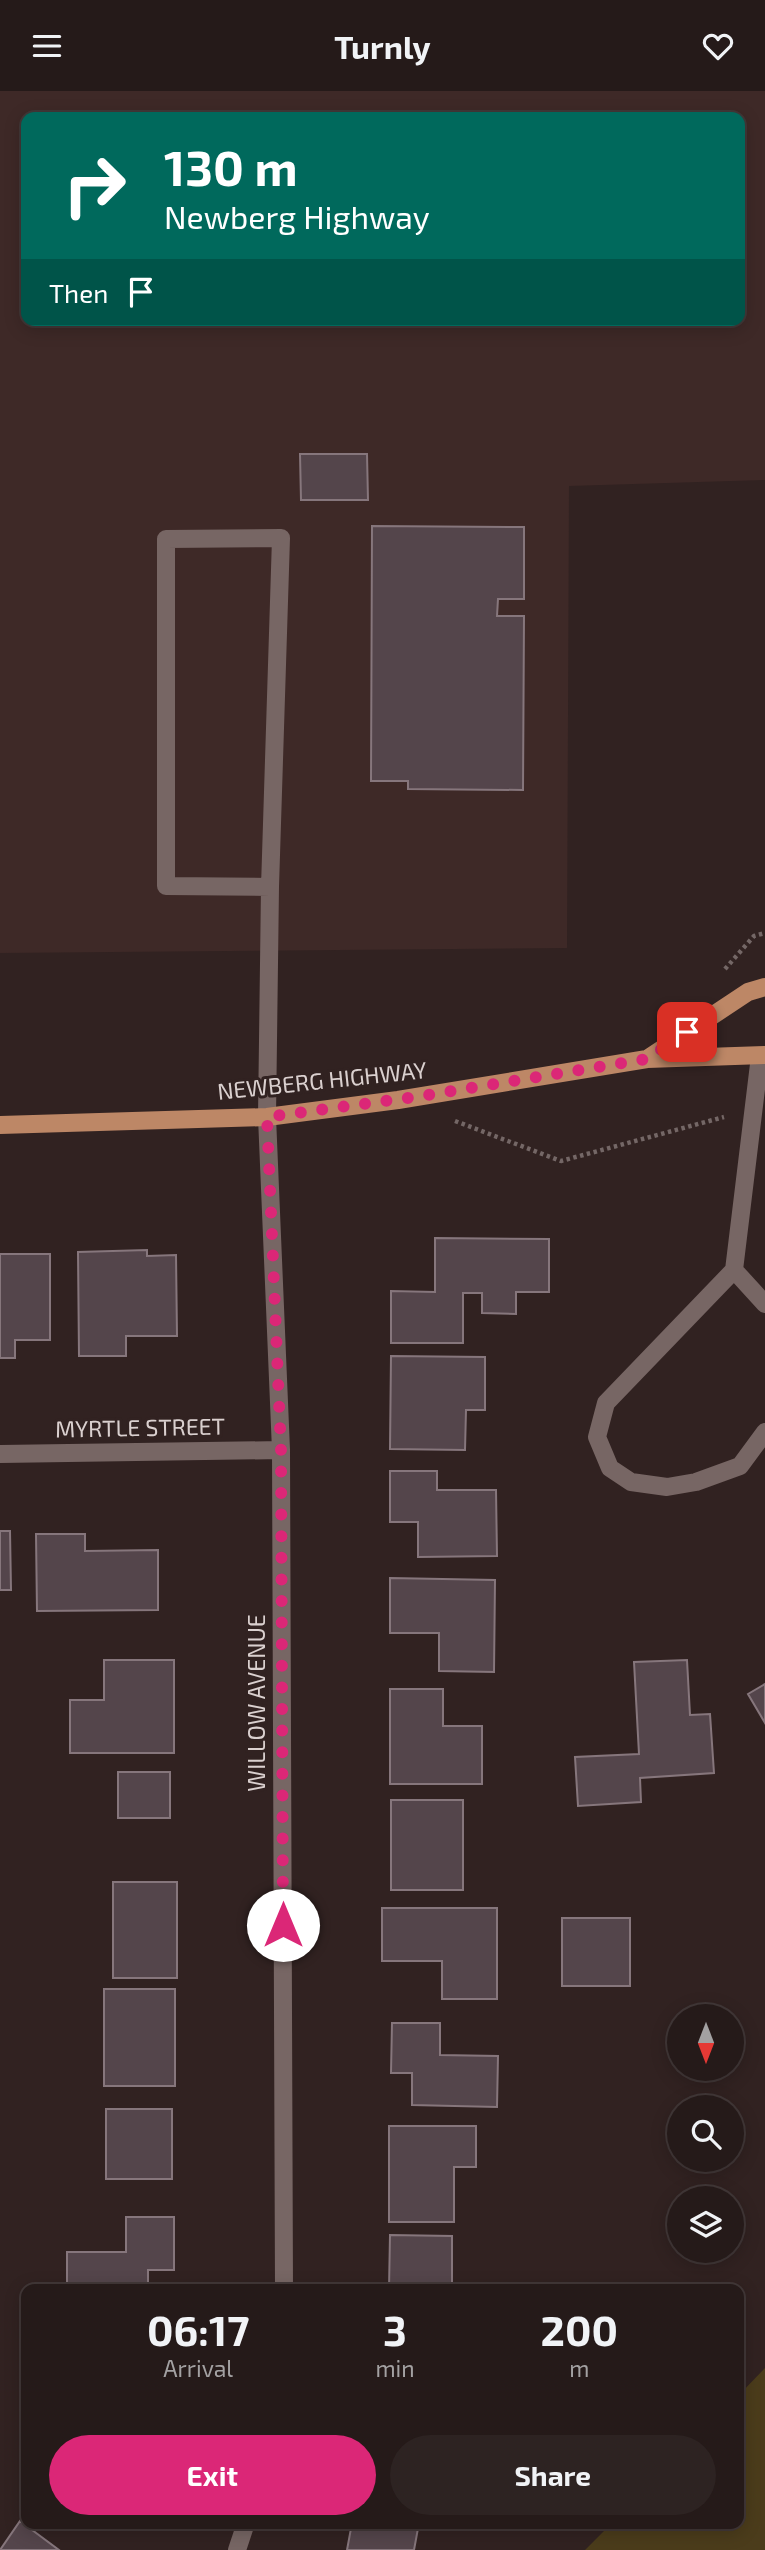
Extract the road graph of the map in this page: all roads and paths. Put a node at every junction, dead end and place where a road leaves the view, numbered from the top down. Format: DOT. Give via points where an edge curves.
graph roads {
  1 [pos="270,887"];
  2 [pos="765,933"];
  3 [pos="754,936"];
  4 [pos="765,987"];
  5 [pos="762,1056"];
  6 [pos="647,1059"];
  7 [pos="753,1109"];
  8 [pos="267,1117"];
  9 [pos="448,1118"];
  10 [pos="0,1125"];
  11 [pos="734,1270"];
  12 [pos="765,1304"];
  13 [pos="765,1432"];
  14 [pos="281,1450"];
  15 [pos="0,1454"];
  16 [pos="285,2284"];
  17 [pos="244,2529"];
  18 [pos="237,2550"];
  1 -- 1 [label="street, WILLOW AVENUE" via="281,538 166,539 166,885"];
  1 -- 8 [label="street, WILLOW AVENUE"];
  2 -- 3 [label="path"];
  4 -- 6 [label="main road, NEWBERG HIGHWAY" via="748,992"];
  5 -- 6 [label="main road, NEWBERG HIGHWAY"];
  5 -- 7 [label="street"];
  6 -- 8 [label="main road, NEWBERG HIGHWAY"];
  7 -- 9 [label="path" via="561,1161"];
  7 -- 11 [label="street"];
  8 -- 10 [label="main road, NEWBERG HIGHWAY"];
  8 -- 14 [label="street, WILLOW AVENUE"];
  11 -- 12 [label="street"];
  11 -- 13 [label="street" via="606,1403 597,1437 610,1468 631,1482 667,1487 740,1466"];
  14 -- 15 [label="street, MYRTLE STREET"];
  14 -- 16 [label="street, WILLOW AVENUE"];
  17 -- 18 [label="street"];
}
